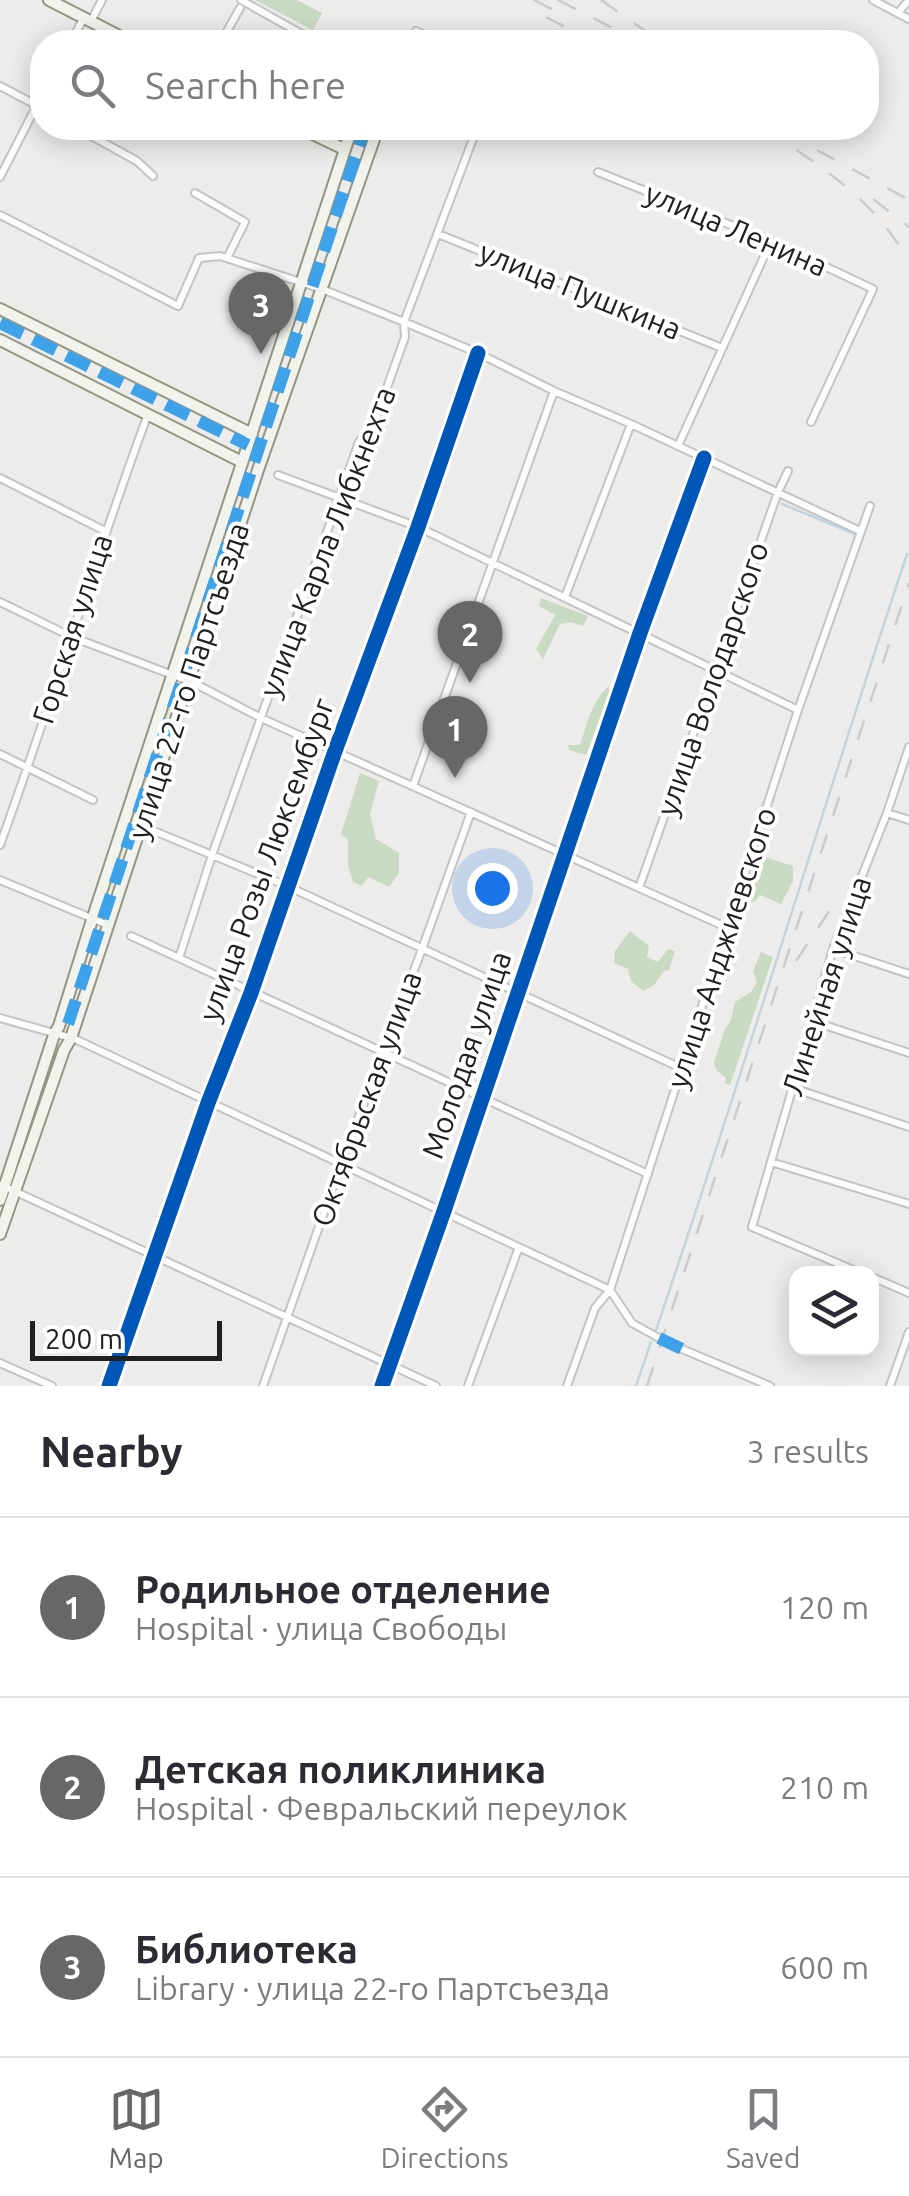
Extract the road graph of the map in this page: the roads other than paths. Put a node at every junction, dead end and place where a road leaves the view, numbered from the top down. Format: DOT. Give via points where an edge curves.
graph roads {
  1 [pos="48,0"];
  2 [pos="102,0"];
  3 [pos="873,0"];
  4 [pos="909,0"];
  5 [pos="240,4"];
  6 [pos="898,14"];
  7 [pos="909,19"];
  8 [pos="87,20"];
  9 [pos="80,30"];
  10 [pos="107,30"];
  11 [pos="228,30"];
  12 [pos="292,30"];
  13 [pos="0,86"];
  14 [pos="30,101"];
  15 [pos="30,124"];
  16 [pos="99,140"];
  17 [pos="325,140"];
  18 [pos="347,140"];
  19 [pos="374,140"];
  20 [pos="473,140"];
  21 [pos="344,149"];
  22 [pos="598,172"];
  23 [pos="154,176"];
  24 [pos="0,177"];
  25 [pos="195,193"];
  26 [pos="0,215"];
  27 [pos="438,234"];
  28 [pos="771,241"];
  29 [pos="227,258"];
  30 [pos="302,282"];
  31 [pos="322,288"];
  32 [pos="2,310"];
  33 [pos="404,322"];
  34 [pos="0,340"];
  35 [pos="722,348"];
  36 [pos="478,353"];
  37 [pos="554,392"];
  38 [pos="148,413"];
  39 [pos="811,422"];
  40 [pos="631,424"];
  41 [pos="252,434"];
  42 [pos="678,446"];
  43 [pos="704,458"];
  44 [pos="242,462"];
  45 [pos="788,471"];
  46 [pos="278,476"];
  47 [pos="0,478"];
  48 [pos="778,492"];
  49 [pos="340,499"];
  50 [pos="870,506"];
  51 [pos="418,527"];
  52 [pos="105,531"];
  53 [pos="860,531"];
  54 [pos="492,562"];
  55 [pos="565,597"];
  56 [pos="0,602"];
  57 [pos="640,632"];
  58 [pos="72,637"];
  59 [pos="717,670"];
  60 [pos="172,676"];
  61 [pos="190,682"];
  62 [pos="798,710"];
  63 [pos="261,718"];
  64 [pos="909,747"];
  65 [pos="335,751"];
  66 [pos="0,754"];
  67 [pos="28,768"];
  68 [pos="413,786"];
  69 [pos="93,800"];
  70 [pos="471,812"];
  71 [pos="887,812"];
  72 [pos="909,820"];
  73 [pos="141,825"];
  74 [pos="0,845"];
  75 [pos="212,854"];
  76 [pos="564,854"];
  77 [pos="0,880"];
  78 [pos="287,886"];
  79 [pos="639,888"];
  80 [pos="92,920"];
  81 [pos="109,926"];
  82 [pos="728,928"];
  83 [pos="132,936"];
  84 [pos="422,949"];
  85 [pos="833,949"];
  86 [pos="179,958"];
  87 [pos="909,974"];
  88 [pos="251,992"];
  89 [pos="517,994"];
  90 [pos="0,1018"];
  91 [pos="812,1021"];
  92 [pos="54,1035"];
  93 [pos="71,1038"];
  94 [pos="909,1053"];
  95 [pos="382,1054"];
  96 [pos="683,1069"];
  97 [pos="793,1088"];
  98 [pos="481,1097"];
  99 [pos="208,1103"];
  100 [pos="909,1127"];
  101 [pos="771,1162"];
  102 [pos="341,1164"];
  103 [pos="648,1174"];
  104 [pos="6,1187"];
  105 [pos="0,1200"];
  106 [pos="909,1204"];
  107 [pos="444,1211"];
  108 [pos="0,1234"];
  109 [pos="520,1246"];
  110 [pos="154,1254"];
  111 [pos="844,1266"];
  112 [pos="879,1280"];
  113 [pos="610,1290"];
  114 [pos="909,1293"];
  115 [pos="288,1318"];
  116 [pos="909,1332"];
  117 [pos="659,1338"];
  118 [pos="682,1348"];
  119 [pos="0,1363"];
  120 [pos="390,1364"];
  121 [pos="52,1386"];
  122 [pos="108,1386"];
  123 [pos="263,1386"];
  124 [pos="382,1386"];
  125 [pos="436,1386"];
  126 [pos="468,1386"];
  127 [pos="567,1386"];
  128 [pos="770,1386"];
  129 [pos="890,1386"];
  1 -- 8 [label="main road"];
  2 -- 8 [label="street"];
  3 -- 6 [label="street"];
  4 -- 6 [label="street"];
  5 -- 11 [label="street"];
  5 -- 12 [label="street"];
  6 -- 7 [label="street"];
  8 -- 9 [label="street"];
  8 -- 10 [label="main road"];
  13 -- 14 [label="street"];
  15 -- 24 [label="street"];
  16 -- 23 [label="street"];
  17 -- 21 [label="main road"];
  18 -- 21 [label="main road, улица 22-го Партсъезда"];
  19 -- 31 [label="main road, улица 22-го Партсъезда"];
  20 -- 27 [label="street, улица Карла Либкнехта"];
  21 -- 30 [label="main road, улица 22-го Партсъезда"];
  22 -- 28 [label="street, улица Ленина"];
  25 -- 29 [label="street" via="245,222"];
  26 -- 29 [label="street" via="178,306 199,258"];
  27 -- 33 [label="street, улица Карла Либкнехта"];
  27 -- 35 [label="street, улица Пушкина"];
  28 -- 35 [label="street"];
  28 -- 39 [label="street, улица Ленина" via="873,289"];
  29 -- 30 [label="street"];
  30 -- 31 [label="street"];
  30 -- 41 [label="main road, улица 22-го Партсъезда"];
  31 -- 33 [label="street"];
  31 -- 61 [label="main road, улица 22-го Партсъезда"];
  32 -- 41 [label="main road"];
  33 -- 36 [label="street"];
  33 -- 49 [label="street, улица Карла Либкнехта" via="405,337 375,421 359,442"];
  34 -- 38 [label="main road"];
  35 -- 42 [label="street"];
  36 -- 37 [label="street"];
  36 -- 51 [label="street, улица Розы Люксембург"];
  37 -- 40 [label="street"];
  37 -- 54 [label="street"];
  38 -- 44 [label="main road"];
  38 -- 52 [label="street, Горская улица"];
  40 -- 42 [label="street"];
  40 -- 55 [label="street"];
  41 -- 44 [label="main road, улица 22-го Партсъезда"];
  42 -- 43 [label="street"];
  43 -- 48 [label="street"];
  43 -- 57 [label="street, Молодая улица"];
  44 -- 60 [label="main road, улица 22-го Партсъезда"];
  45 -- 48 [label="street, улица Володарского"];
  46 -- 49 [label="street"];
  47 -- 52 [label="street"];
  48 -- 53 [label="street"];
  48 -- 59 [label="street, улица Володарского"];
  49 -- 51 [label="street"];
  49 -- 63 [label="street, улица Карла Либкнехта"];
  50 -- 53 [label="street, улица Анджиевского"];
  51 -- 54 [label="street"];
  51 -- 65 [label="street, улица Розы Люксембург"];
  52 -- 58 [label="street, Горская улица"];
  53 -- 62 [label="street, улица Анджиевского"];
  54 -- 55 [label="street"];
  54 -- 68 [label="street"];
  55 -- 57 [label="street"];
  56 -- 58 [label="street"];
  57 -- 59 [label="street"];
  57 -- 76 [label="street, Молодая улица"];
  58 -- 60 [label="street"];
  58 -- 67 [label="street, Горская улица"];
  59 -- 62 [label="street"];
  59 -- 79 [label="street, улица Володарского"];
  60 -- 61 [label="street"];
  60 -- 80 [label="main road, улица 22-го Партсъезда"];
  61 -- 63 [label="street"];
  61 -- 73 [label="main road, улица 22-го Партсъезда"];
  62 -- 82 [label="street, улица Анджиевского"];
  63 -- 65 [label="street"];
  63 -- 75 [label="street, улица Карла Либкнехта"];
  64 -- 71 [label="street, Линейная улица"];
  65 -- 68 [label="street"];
  65 -- 78 [label="street, улица Розы Люксембург"];
  66 -- 67 [label="street"];
  67 -- 69 [label="street"];
  67 -- 74 [label="street, Горская улица"];
  68 -- 70 [label="street"];
  70 -- 76 [label="street"];
  70 -- 84 [label="street, Октябрьская улица"];
  71 -- 72 [label="street"];
  71 -- 85 [label="street, Линейная улица"];
  73 -- 75 [label="street"];
  73 -- 81 [label="main road, улица 22-го Партсъезда"];
  75 -- 78 [label="street"];
  75 -- 86 [label="street, улица Карла Либкнехта"];
  76 -- 79 [label="street"];
  76 -- 89 [label="street, Молодая улица"];
  77 -- 80 [label="street"];
  78 -- 84 [label="street"];
  78 -- 88 [label="street, улица Розы Люксембург"];
  79 -- 82 [label="street"];
  80 -- 81 [label="street"];
  80 -- 92 [label="main road, улица 22-го Партсъезда"];
  81 -- 93 [label="main road, улица 22-го Партсъезда"];
  82 -- 96 [label="street, улица Анджиевского"];
  83 -- 86 [label="street"];
  84 -- 89 [label="street"];
  84 -- 95 [label="street, Октябрьская улица"];
  85 -- 87 [label="street"];
  85 -- 91 [label="street, Линейная улица"];
  86 -- 88 [label="street"];
  88 -- 95 [label="street"];
  88 -- 99 [label="street, улица Розы Люксембург"];
  89 -- 96 [label="street"];
  89 -- 98 [label="street, Молодая улица"];
  90 -- 92 [label="street"];
  91 -- 94 [label="street"];
  91 -- 97 [label="street, Линейная улица"];
  92 -- 93 [label="street"];
  92 -- 104 [label="main road, улица 22-го Партсъезда"];
  93 -- 99 [label="street"];
  93 -- 104 [label="main road, улица 22-го Партсъезда"];
  95 -- 98 [label="street"];
  95 -- 102 [label="street, Октябрьская улица"];
  96 -- 103 [label="street, улица Анджиевского"];
  97 -- 100 [label="street"];
  97 -- 101 [label="street, Линейная улица"];
  98 -- 103 [label="street"];
  98 -- 107 [label="street, Молодая улица"];
  99 -- 102 [label="street"];
  99 -- 110 [label="street, улица Розы Люксембург"];
  101 -- 106 [label="street"];
  101 -- 111 [label="street, Линейная улица" via="752,1227"];
  102 -- 107 [label="street"];
  102 -- 115 [label="street, Октябрьская улица"];
  103 -- 113 [label="street, улица Анджиевского"];
  104 -- 105 [label="main road, улица 22-го Партсъезда"];
  104 -- 108 [label="main road, улица 22-го Партсъезда"];
  104 -- 110 [label="street"];
  107 -- 109 [label="street"];
  107 -- 120 [label="street, Молодая улица"];
  109 -- 113 [label="street"];
  109 -- 126 [label="street"];
  110 -- 115 [label="street"];
  110 -- 122 [label="street, улица Розы Люксембург"];
  112 -- 114 [label="street"];
  113 -- 117 [label="street" via="632,1323"];
  113 -- 127 [label="street, улица Анджиевского" via="595,1308"];
  115 -- 120 [label="street"];
  115 -- 123 [label="street, Октябрьская улица"];
  116 -- 129 [label="street"];
  118 -- 128 [label="street"];
  119 -- 121 [label="street"];
  120 -- 124 [label="street, Молодая улица"];
  120 -- 125 [label="street"];
}
